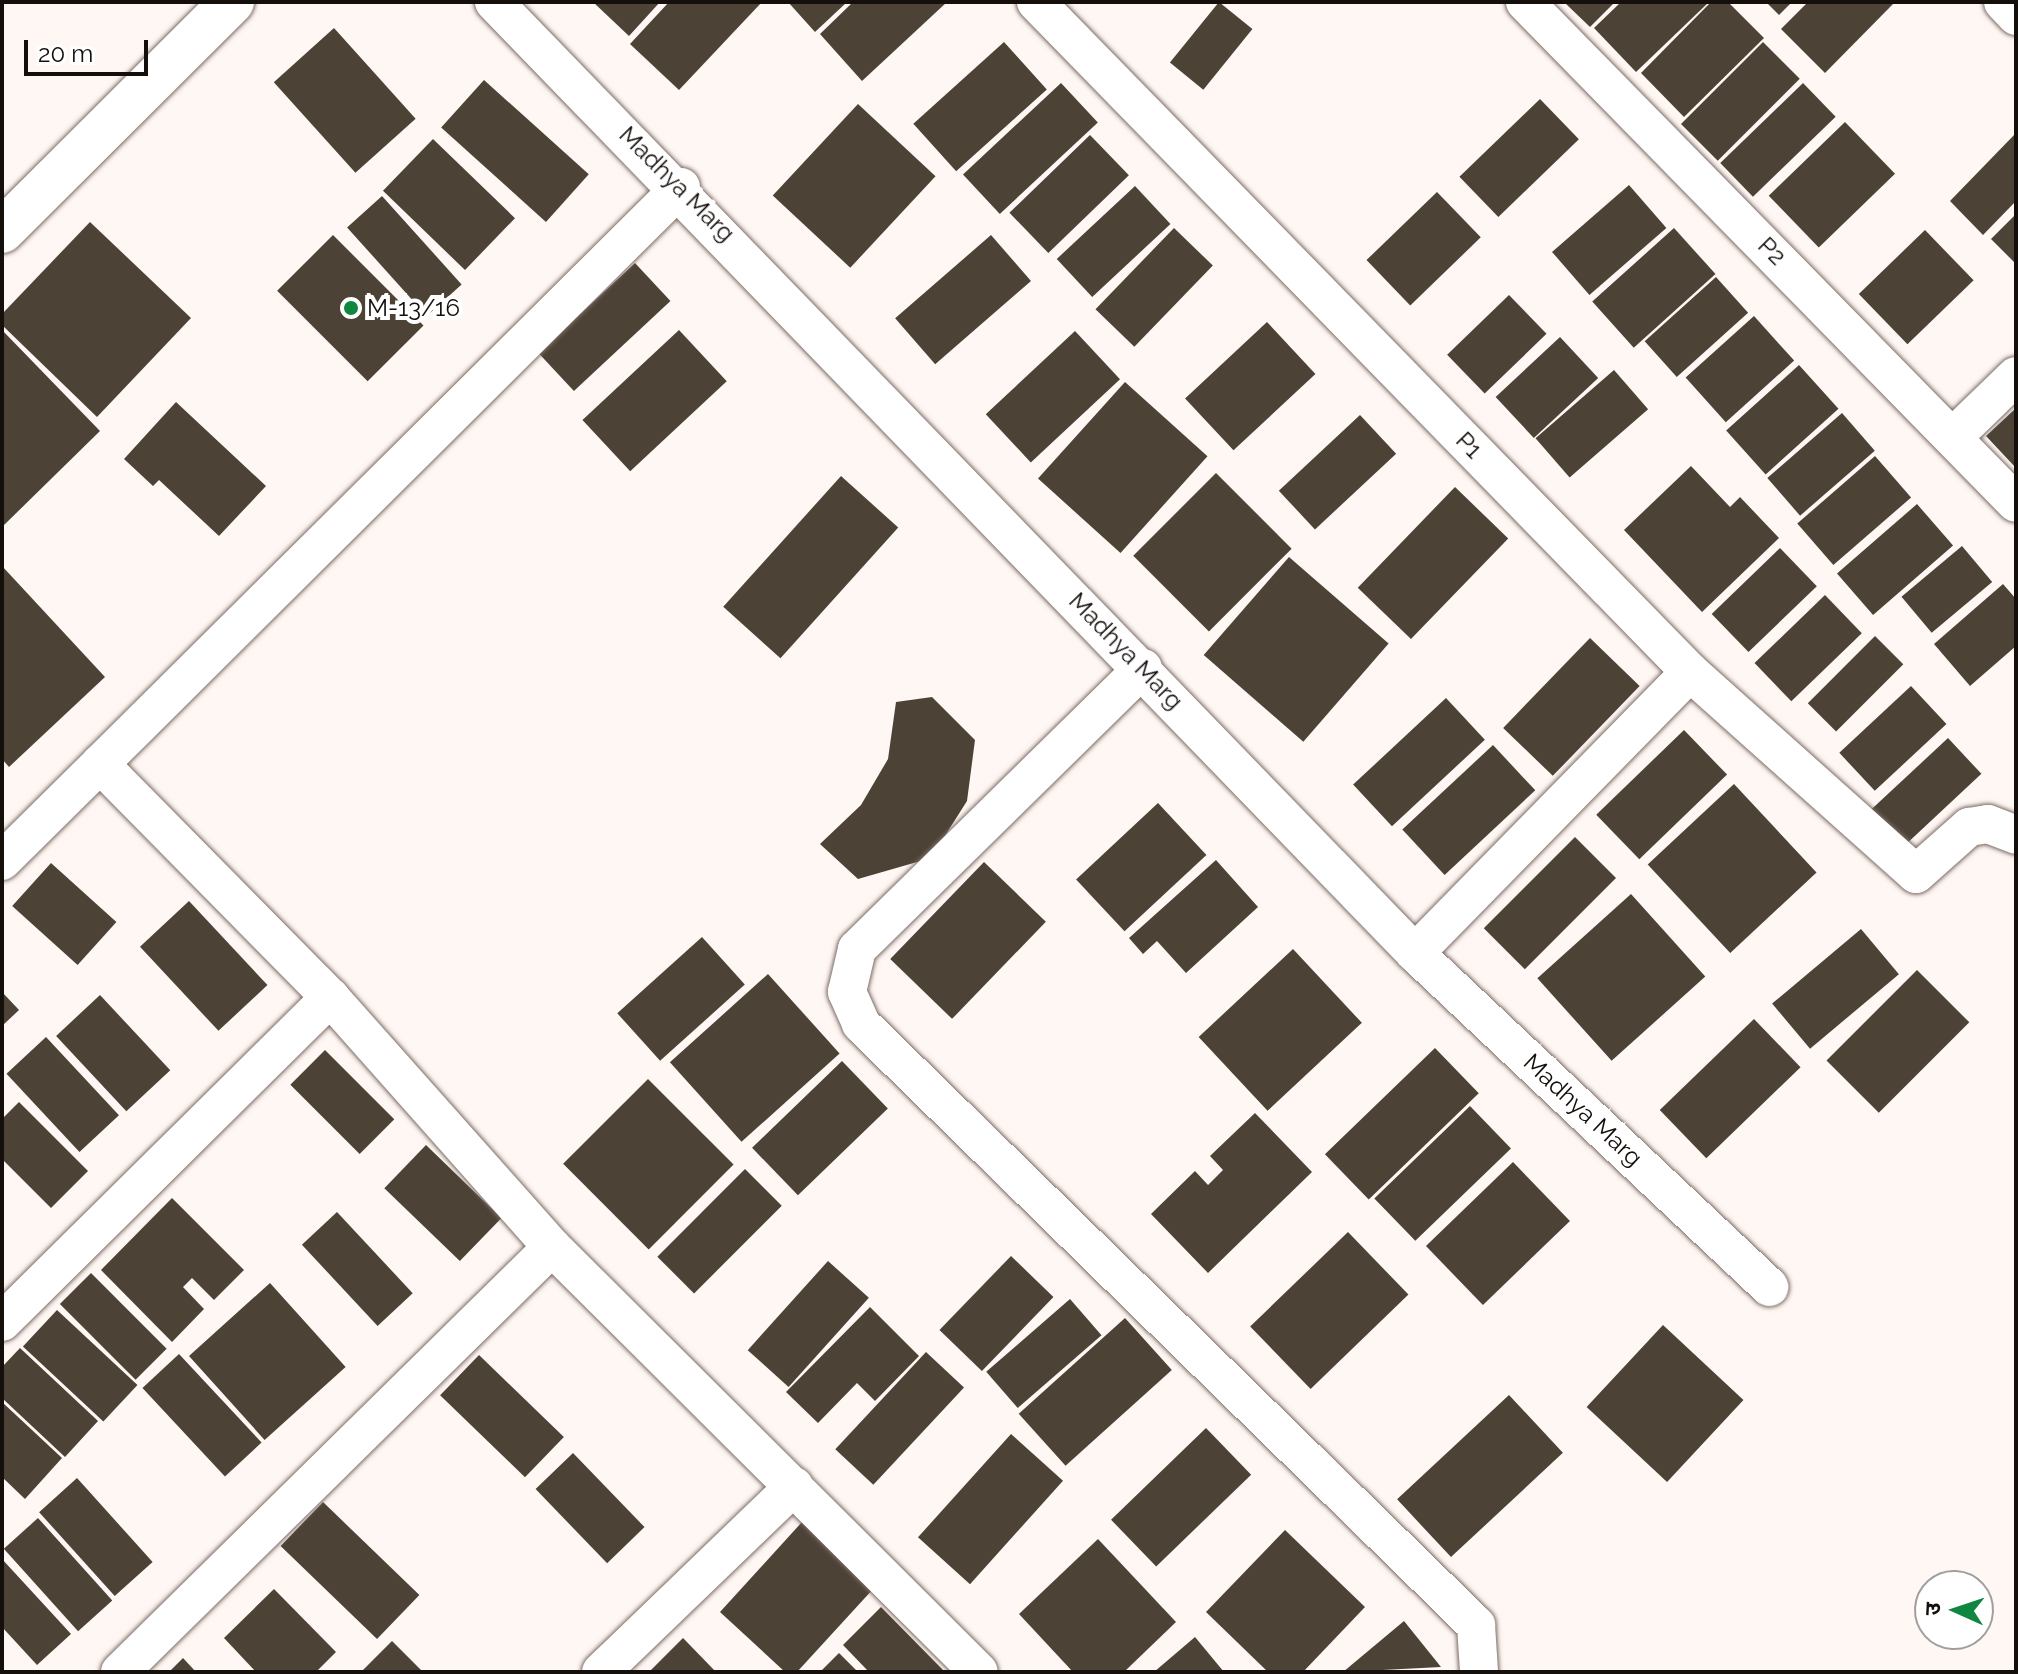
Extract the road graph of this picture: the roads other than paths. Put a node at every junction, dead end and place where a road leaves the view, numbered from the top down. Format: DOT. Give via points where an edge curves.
graph roads {
  1 [pos="232,2"];
  2 [pos="494,2"];
  3 [pos="1036,2"];
  4 [pos="1525,2"];
  5 [pos="2003,2"];
  6 [pos="2016,16"];
  7 [pos="681,187"];
  8 [pos="2,231"];
  9 [pos="2016,376"];
  10 [pos="1954,436"];
  11 [pos="2016,503"];
  12 [pos="1143,668"];
  13 [pos="1690,672"];
  14 [pos="100,764"];
  15 [pos="2016,835"];
  16 [pos="2,861"];
  17 [pos="1415,953"];
  18 [pos="330,997"];
  19 [pos="552,1247"];
  20 [pos="1770,1287"];
  21 [pos="2,1322"];
  22 [pos="794,1486"];
  23 [pos="120,1672"];
  24 [pos="601,1672"];
  25 [pos="979,1672"];
  26 [pos="1479,1672"];
  1 -- 8 [label="street"];
  2 -- 7 [label="street, Madhya Marg"];
  3 -- 13 [label="street, P1"];
  4 -- 10 [label="street, P2"];
  5 -- 6 [label="street"];
  7 -- 12 [label="street, Madhya Marg"];
  7 -- 14 [label="street"];
  9 -- 10 [label="street"];
  10 -- 11 [label="street, P2"];
  12 -- 17 [label="street, Madhya Marg"];
  12 -- 26 [label="street" via="857,949 847,992 861,1024 1476,1625"];
  13 -- 15 [label="street, P1" via="1916,874 1969,827 1988,824"];
  13 -- 17 [label="street"];
  14 -- 16 [label="street"];
  14 -- 18 [label="street"];
  17 -- 20 [label="street, Madhya Marg"];
  18 -- 19 [label="street"];
  18 -- 21 [label="street"];
  19 -- 22 [label="street"];
  19 -- 23 [label="street"];
  22 -- 24 [label="street"];
  22 -- 25 [label="street"];
}
